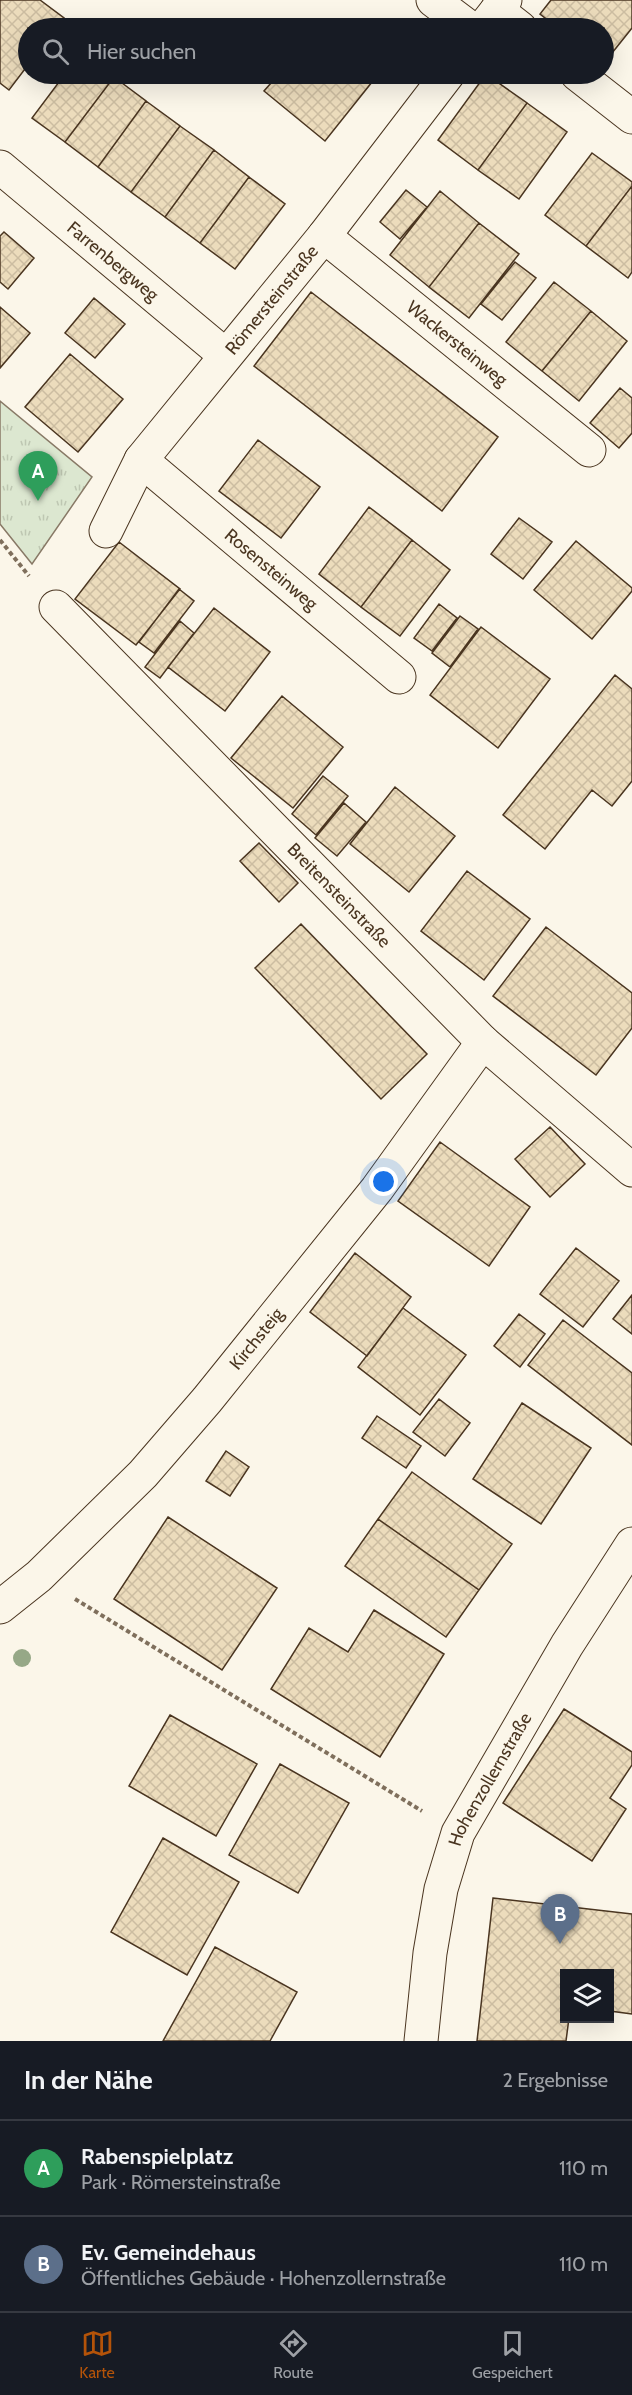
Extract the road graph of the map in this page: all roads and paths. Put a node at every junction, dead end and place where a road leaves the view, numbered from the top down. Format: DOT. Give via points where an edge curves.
graph roads {
  1 [pos="433,0"];
  2 [pos="457,18"];
  3 [pos="440,84"];
  4 [pos="590,84"];
  5 [pos="632,117"];
  6 [pos="0,167"];
  7 [pos="324,236"];
  8 [pos="225,356"];
  9 [pos="589,450"];
  10 [pos="141,460"];
  11 [pos="106,531"];
  12 [pos="56,607"];
  13 [pos="399,678"];
  14 [pos="483,1042"];
  15 [pos="632,1170"];
  16 [pos="632,1544"];
  17 [pos="39,1576"];
  18 [pos="0,1607"];
  19 [pos="458,1833"];
  20 [pos="421,2041"];
  1 -- 2 [label="street"];
  3 -- 7 [label="street, Römersteinstraße"];
  4 -- 5 [label="street"];
  6 -- 8 [label="street, Farrenbergweg"];
  7 -- 8 [label="street, Römersteinstraße"];
  7 -- 9 [label="street, Wackersteinweg"];
  8 -- 10 [label="street, Römersteinstraße"];
  10 -- 11 [label="street, Römersteinstraße"];
  10 -- 13 [label="street, Rosensteinweg"];
  12 -- 14 [label="street, Breitensteinstraße"];
  14 -- 15 [label="street, Breitensteinstraße"];
  14 -- 17 [label="street, Kirchsteig" via="377,1189 207,1400 143,1474"];
  16 -- 19 [label="street, Hohenzollernstraße" via="567,1645"];
  17 -- 18 [label="street, Kirchsteig"];
  17 -- 19 [label="path"];
  19 -- 20 [label="street, Hohenzollernstraße" via="441,1889"];
}
